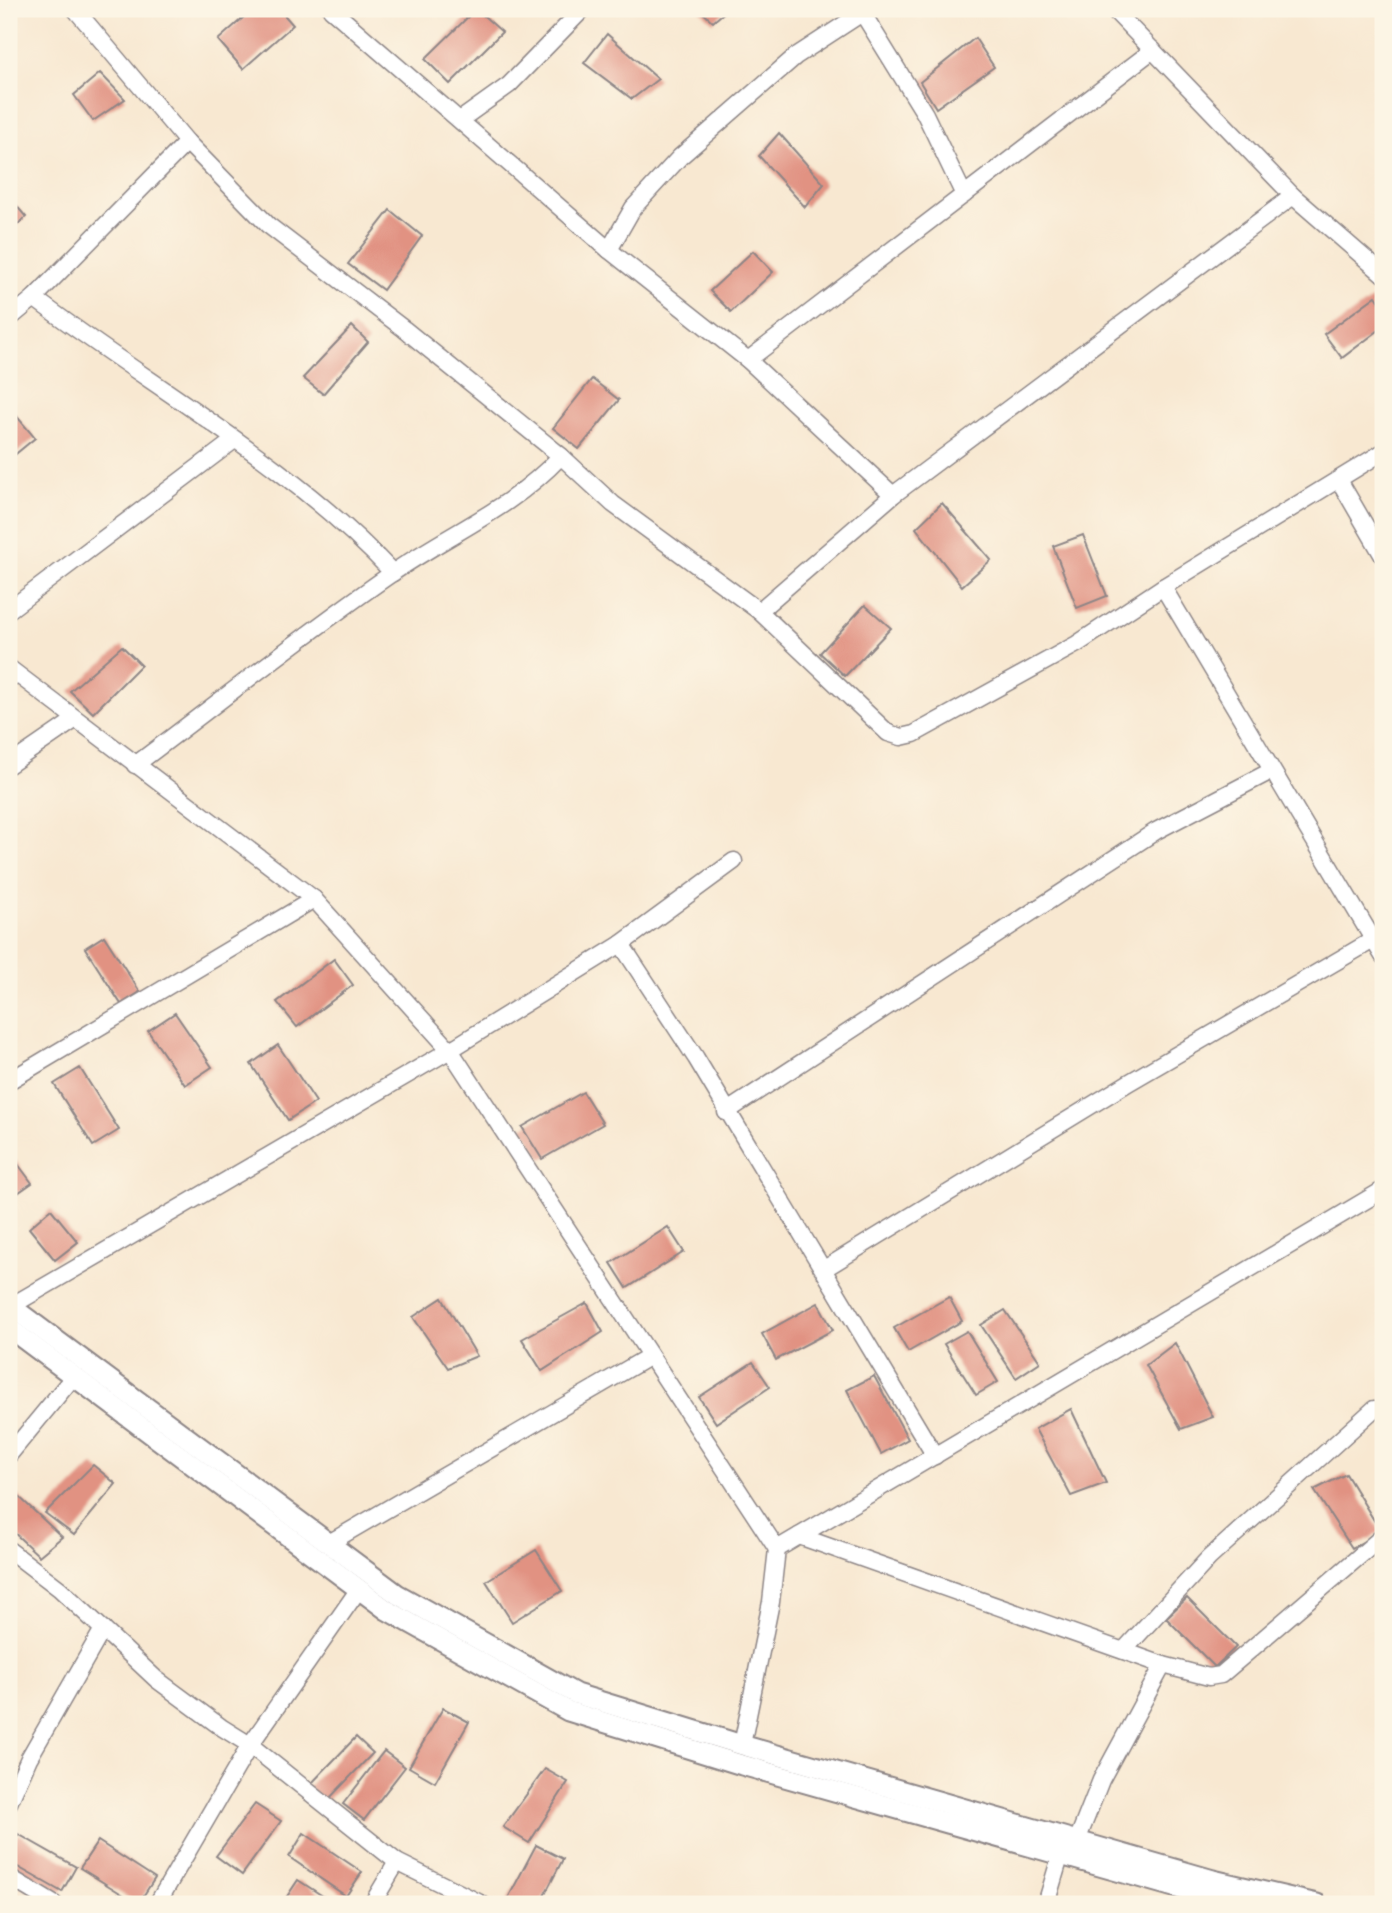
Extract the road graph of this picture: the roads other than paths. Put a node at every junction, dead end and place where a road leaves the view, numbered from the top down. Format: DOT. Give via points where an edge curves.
graph roads {
  1 [pos="75,9"];
  2 [pos="331,9"];
  3 [pos="583,9"];
  4 [pos="1113,9"];
  5 [pos="861,11"];
  6 [pos="1153,50"];
  7 [pos="460,120"];
  8 [pos="187,142"];
  9 [pos="964,195"];
  10 [pos="1293,197"];
  11 [pos="609,250"];
  12 [pos="1383,274"];
  13 [pos="34,298"];
  14 [pos="9,319"];
  15 [pos="748,360"];
  16 [pos="233,441"];
  17 [pos="1383,452"];
  18 [pos="561,456"];
  19 [pos="1339,480"];
  20 [pos="893,495"];
  21 [pos="1383,556"];
  22 [pos="393,573"];
  23 [pos="1163,587"];
  24 [pos="9,610"];
  25 [pos="759,611"];
  26 [pos="9,668"];
  27 [pos="76,719"];
  28 [pos="9,765"];
  29 [pos="135,765"];
  30 [pos="1271,771"];
  31 [pos="734,861"];
  32 [pos="314,899"];
  33 [pos="1373,940"];
  34 [pos="621,944"];
  35 [pos="1383,956"];
  36 [pos="450,1050"];
  37 [pos="9,1081"];
  38 [pos="726,1112"];
  39 [pos="1383,1190"];
  40 [pos="824,1269"];
  41 [pos="10,1306"];
  42 [pos="9,1328"];
  43 [pos="650,1356"];
  44 [pos="74,1376"];
  45 [pos="1374,1409"];
  46 [pos="9,1455"];
  47 [pos="935,1456"];
  48 [pos="799,1536"];
  49 [pos="1383,1536"];
  50 [pos="329,1543"];
  51 [pos="777,1549"];
  52 [pos="9,1550"];
  53 [pos="359,1589"];
  54 [pos="103,1629"];
  55 [pos="1124,1650"];
  56 [pos="1163,1665"];
  57 [pos="250,1745"];
  58 [pos="742,1745"];
  59 [pos="9,1803"];
  60 [pos="1076,1841"];
  61 [pos="1060,1857"];
  62 [pos="397,1862"];
  63 [pos="9,1877"];
  64 [pos="54,1904"];
  65 [pos="157,1904"];
  66 [pos="372,1904"];
  67 [pos="482,1904"];
  68 [pos="1046,1904"];
  69 [pos="1234,1904"];
  70 [pos="1317,1904"];
  1 -- 8 [label="street"];
  2 -- 7 [label="street"];
  3 -- 7 [label="street" via="509,85"];
  4 -- 6 [label="street"];
  5 -- 9 [label="street" via="925,114"];
  5 -- 11 [label="street" via="796,56 680,157 633,208"];
  6 -- 9 [label="street"];
  6 -- 10 [label="street"];
  7 -- 11 [label="street"];
  8 -- 13 [label="street"];
  8 -- 18 [label="street" via="268,225"];
  9 -- 15 [label="street"];
  10 -- 12 [label="street"];
  10 -- 20 [label="street"];
  11 -- 15 [label="street"];
  13 -- 14 [label="street"];
  13 -- 16 [label="street"];
  15 -- 20 [label="street"];
  16 -- 22 [label="street" via="358,535"];
  16 -- 24 [label="street"];
  17 -- 19 [label="street"];
  18 -- 22 [label="street" via="494,513"];
  18 -- 25 [label="street" via="613,503"];
  19 -- 21 [label="street"];
  19 -- 23 [label="street"];
  20 -- 25 [label="street"];
  22 -- 29 [label="street"];
  23 -- 25 [label="street" via="1077,644 901,737 888,733"];
  23 -- 30 [label="street"];
  26 -- 27 [label="street"];
  27 -- 28 [label="street"];
  27 -- 29 [label="street"];
  29 -- 32 [label="street"];
  30 -- 33 [label="street"];
  30 -- 38 [label="street" via="1156,831"];
  31 -- 34 [label="street"];
  32 -- 36 [label="street"];
  32 -- 37 [label="street"];
  33 -- 35 [label="street"];
  33 -- 40 [label="street"];
  34 -- 36 [label="street"];
  34 -- 38 [label="street"];
  36 -- 41 [label="street"];
  36 -- 43 [label="street"];
  38 -- 40 [label="street"];
  39 -- 47 [label="street"];
  40 -- 47 [label="street"];
  41 -- 50 [label="street"];
  42 -- 44 [label="street"];
  43 -- 50 [label="street"];
  43 -- 51 [label="street"];
  44 -- 46 [label="street"];
  44 -- 53 [label="street"];
  45 -- 55 [label="street" via="1209,1558"];
  47 -- 48 [label="street"];
  48 -- 51 [label="street"];
  48 -- 55 [label="street"];
  49 -- 56 [label="street" via="1221,1675 1209,1677"];
  50 -- 58 [label="street" via="397,1594 576,1694"];
  51 -- 58 [label="street"];
  52 -- 54 [label="street" via="60,1588"];
  53 -- 57 [label="street"];
  53 -- 61 [label="street" via="387,1610 568,1711"];
  54 -- 57 [label="street" via="156,1679"];
  54 -- 59 [label="street" via="29,1758"];
  55 -- 56 [label="street"];
  56 -- 60 [label="street" via="1101,1780"];
  57 -- 62 [label="street"];
  57 -- 65 [label="street"];
  58 -- 60 [label="street"];
  60 -- 70 [label="street"];
  61 -- 68 [label="street"];
  61 -- 69 [label="street"];
  62 -- 66 [label="street"];
  62 -- 67 [label="street"];
  63 -- 64 [label="street"];
}
